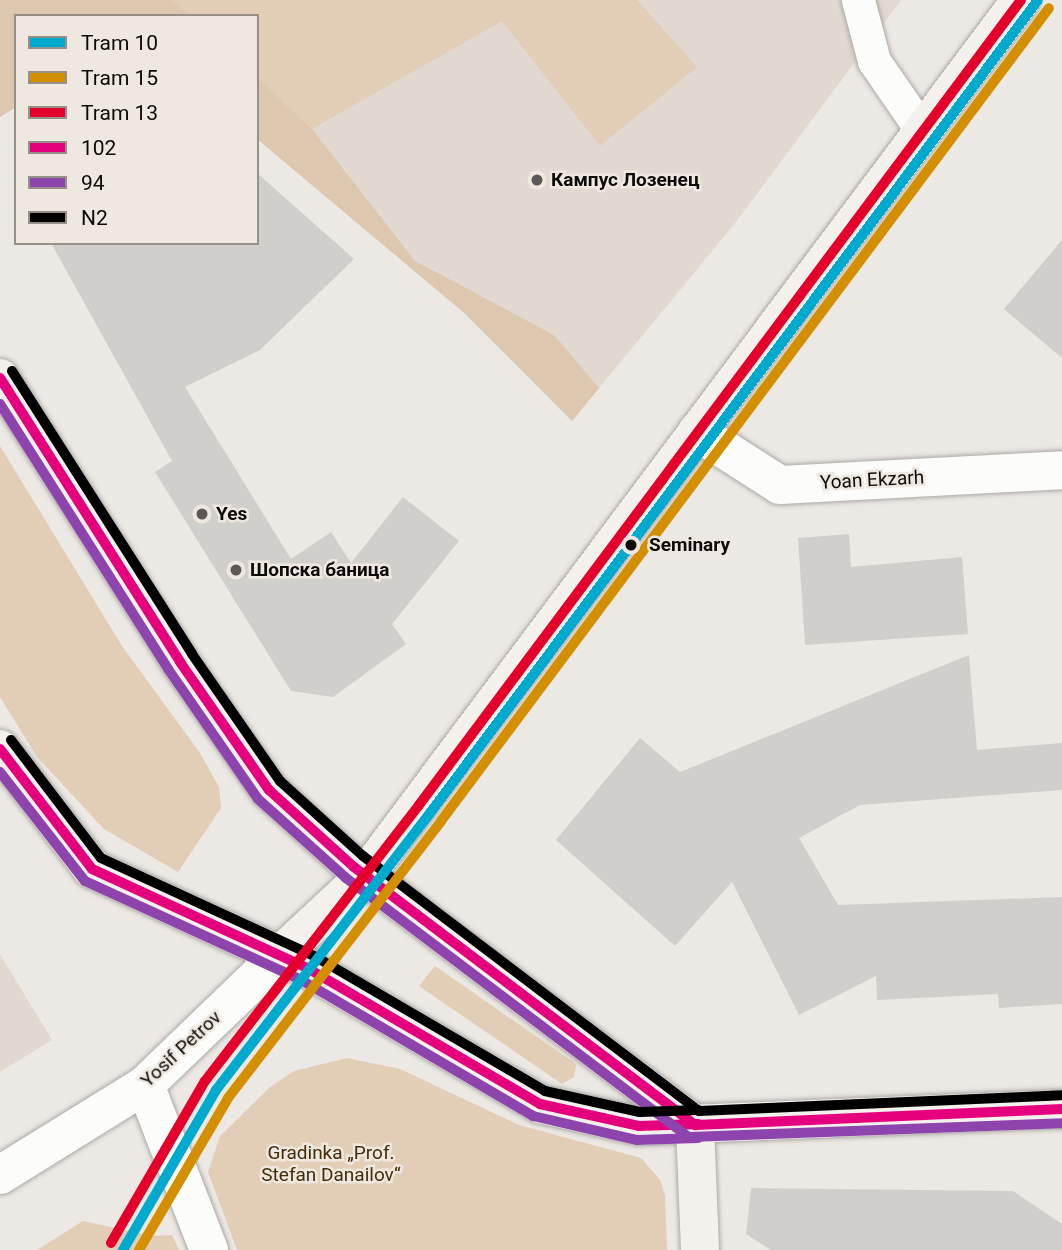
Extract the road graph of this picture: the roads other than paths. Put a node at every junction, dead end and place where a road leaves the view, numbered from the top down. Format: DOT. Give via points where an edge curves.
graph roads {
  1 [pos="858,0"];
  2 [pos="1021,0"];
  3 [pos="926,127"];
  4 [pos="0,378"];
  5 [pos="696,432"];
  6 [pos="1062,470"];
  7 [pos="0,749"];
  8 [pos="365,876"];
  9 [pos="281,954"];
  10 [pos="145,1086"];
  11 [pos="1062,1109"];
  12 [pos="695,1125"];
  13 [pos="0,1175"];
  14 [pos="209,1250"];
  15 [pos="700,1250"];
  1 -- 3 [label="lane" via="874,61 914,119"];
  2 -- 3 [label="street"];
  3 -- 5 [label="street"];
  4 -- 8 [label="street" via="180,662 269,790"];
  5 -- 6 [label="street, Yoan Ekzarh" via="780,485"];
  5 -- 8 [label="street"];
  7 -- 9 [label="street" via="92,869"];
  8 -- 9 [label="street"];
  8 -- 12 [label="street"];
  9 -- 10 [label="street, Yosif Petrov"];
  9 -- 12 [label="street" via="540,1104 639,1126"];
  10 -- 13 [label="street, Yosif Petrov"];
  10 -- 14 [label="street"];
  11 -- 12 [label="street"];
  12 -- 15 [label="street"];
}
